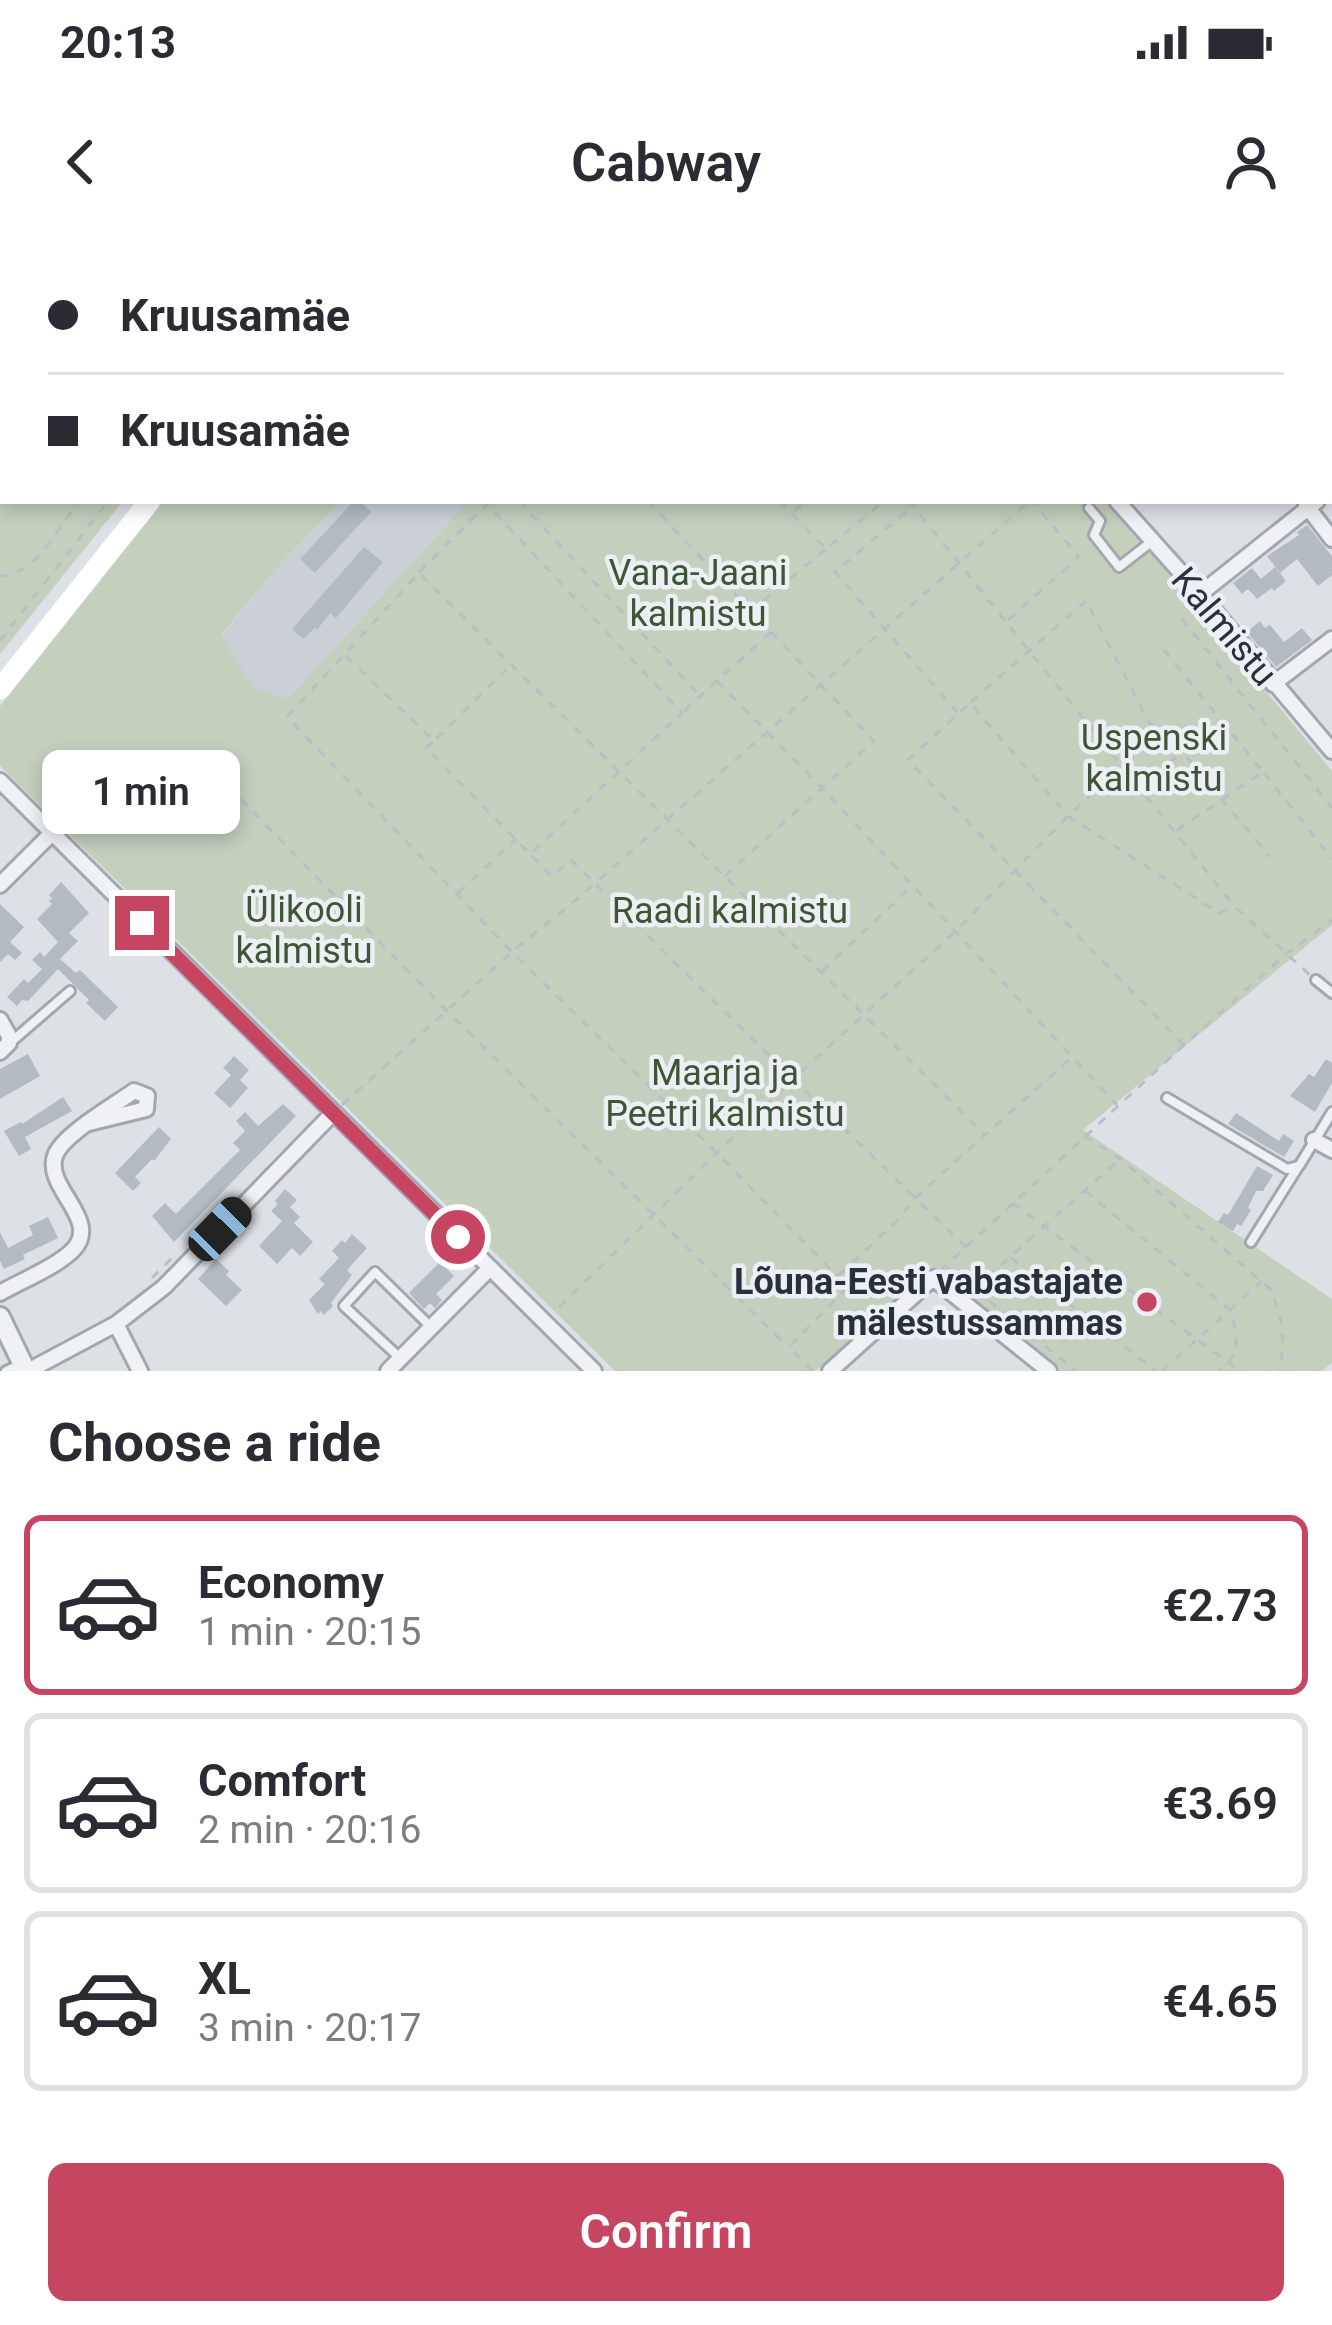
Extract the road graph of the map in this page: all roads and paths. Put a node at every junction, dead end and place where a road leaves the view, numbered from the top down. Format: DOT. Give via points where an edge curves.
graph roads {
  1 [pos="79,504"];
  2 [pos="106,504"];
  3 [pos="132,504"];
  4 [pos="148,504"];
  5 [pos="487,504"];
  6 [pos="491,504"];
  7 [pos="522,504"];
  8 [pos="651,504"];
  9 [pos="784,504"];
  10 [pos="803,504"];
  11 [pos="880,504"];
  12 [pos="911,504"];
  13 [pos="913,504"];
  14 [pos="1028,504"];
  15 [pos="1034,504"];
  16 [pos="1120,504"];
  17 [pos="1309,504"];
  18 [pos="1311,504"];
  19 [pos="1089,508"];
  20 [pos="792,513"];
  21 [pos="1332,539"];
  22 [pos="1152,542"];
  23 [pos="826,549"];
  24 [pos="958,564"];
  25 [pos="419,573"];
  26 [pos="0,576"];
  27 [pos="1200,595"];
  28 [pos="751,611"];
  29 [pos="1182,619"];
  30 [pos="1006,621"];
  31 [pos="884,628"];
  32 [pos="771,632"];
  33 [pos="1332,639"];
  34 [pos="0,641"];
  35 [pos="1164,650"];
  36 [pos="1028,651"];
  37 [pos="345,654"];
  38 [pos="511,665"];
  39 [pos="0,668"];
  40 [pos="717,681"];
  41 [pos="1274,683"];
  42 [pos="820,684"];
  43 [pos="0,689"];
  44 [pos="700,697"];
  45 [pos="970,703"];
  46 [pos="682,713"];
  47 [pos="958,713"];
  48 [pos="1222,722"];
  49 [pos="1163,729"];
  50 [pos="766,731"];
  51 [pos="434,741"];
  52 [pos="1182,752"];
  53 [pos="1332,752"];
  54 [pos="1121,766"];
  55 [pos="618,772"];
  56 [pos="1263,772"];
  57 [pos="0,781"];
  58 [pos="228,786"];
  59 [pos="1138,787"];
  60 [pos="822,788"];
  61 [pos="1222,800"];
  62 [pos="1332,808"];
  63 [pos="1068,816"];
  64 [pos="667,820"];
  65 [pos="1175,831"];
  66 [pos="52,833"];
  67 [pos="516,839"];
  68 [pos="530,854"];
  69 [pos="1270,856"];
  70 [pos="1332,859"];
  71 [pos="1014,868"];
  72 [pos="724,877"];
  73 [pos="593,884"];
  74 [pos="0,885"];
  75 [pos="912,886"];
  76 [pos="457,895"];
  77 [pos="1235,907"];
  78 [pos="1332,920"];
  79 [pos="956,932"];
  80 [pos="512,952"];
  81 [pos="1286,955"];
  82 [pos="820,973"];
  83 [pos="1316,980"];
  84 [pos="70,991"];
  85 [pos="1332,993"];
  86 [pos="446,1010"];
  87 [pos="863,1016"];
  88 [pos="0,1020"];
  89 [pos="1184,1046"];
  90 [pos="5,1047"];
  91 [pos="1072,1057"];
  92 [pos="793,1079"];
  93 [pos="1167,1099"];
  94 [pos="1117,1105"];
  95 [pos="1332,1112"];
  96 [pos="333,1113"];
  97 [pos="89,1123"];
  98 [pos="985,1135"];
  99 [pos="1084,1136"];
  100 [pos="1314,1140"];
  101 [pos="1332,1150"];
  102 [pos="718,1154"];
  103 [pos="1120,1159"];
  104 [pos="1299,1166"];
  105 [pos="1085,1191"];
  106 [pos="915,1198"];
  107 [pos="1012,1202"];
  108 [pos="653,1214"];
  109 [pos="1044,1227"];
  110 [pos="1251,1242"];
  111 [pos="966,1247"];
  112 [pos="173,1257"];
  113 [pos="1010,1257"];
  114 [pos="946,1265"];
  115 [pos="490,1268"];
  116 [pos="838,1277"];
  117 [pos="933,1278"];
  118 [pos="149,1281"];
  119 [pos="1262,1281"];
  120 [pos="974,1289"];
  121 [pos="0,1293"];
  122 [pos="1139,1298"];
  123 [pos="1155,1309"];
  124 [pos="1230,1310"];
  125 [pos="554,1312"];
  126 [pos="0,1317"];
  127 [pos="116,1324"];
  128 [pos="432,1328"];
  129 [pos="1196,1340"];
  130 [pos="789,1347"];
  131 [pos="1229,1364"];
  132 [pos="398,1366"];
  133 [pos="20,1369"];
  134 [pos="140,1371"];
  135 [pos="594,1371"];
  136 [pos="813,1371"];
  137 [pos="830,1371"];
  138 [pos="1049,1371"];
  139 [pos="1076,1371"];
  140 [pos="1159,1371"];
  141 [pos="1220,1371"];
  142 [pos="1240,1371"];
  143 [pos="1279,1371"];
  1 -- 26 [label="path" via="37,560"];
  2 -- 34 [label="path"];
  3 -- 39 [label="main road"];
  4 -- 43 [label="main road"];
  5 -- 25 [label="path"];
  6 -- 46 [label="path"];
  7 -- 44 [label="path"];
  8 -- 28 [label="path"];
  9 -- 20 [label="path"];
  10 -- 20 [label="path"];
  11 -- 23 [label="path"];
  12 -- 31 [label="path" via="835,572"];
  13 -- 24 [label="path"];
  14 -- 24 [label="path"];
  15 -- 30 [label="path" via="1079,557"];
  16 -- 22 [label="street, Kalmistu"];
  17 -- 27 [label="street"];
  18 -- 21 [label="street"];
  19 -- 22 [label="lane" via="1100,521 1094,535 1119,566"];
  20 -- 23 [label="path"];
  22 -- 27 [label="street, Kalmistu"];
  23 -- 28 [label="path"];
  24 -- 30 [label="path"];
  24 -- 31 [label="path"];
  25 -- 37 [label="path"];
  25 -- 38 [label="path"];
  27 -- 41 [label="street, Kalmistu"];
  28 -- 32 [label="path"];
  29 -- 62 [label="path"];
  30 -- 36 [label="path"];
  31 -- 42 [label="path"];
  31 -- 47 [label="path"];
  32 -- 40 [label="path"];
  32 -- 42 [label="path"];
  33 -- 41 [label="street"];
  35 -- 48 [label="path"];
  36 -- 45 [label="path"];
  36 -- 49 [label="path" via="1085,601 1150,724"];
  36 -- 54 [label="path"];
  37 -- 51 [label="path"];
  37 -- 76 [label="path" via="287,717"];
  38 -- 51 [label="path"];
  38 -- 55 [label="path"];
  40 -- 44 [label="path"];
  40 -- 50 [label="path"];
  41 -- 53 [label="street, Kalmistu"];
  42 -- 50 [label="path"];
  42 -- 60 [label="path" via="874,742"];
  44 -- 46 [label="path"];
  45 -- 47 [label="path"];
  45 -- 63 [label="path"];
  46 -- 55 [label="path"];
  47 -- 71 [label="path" via="908,760"];
  48 -- 52 [label="path"];
  48 -- 56 [label="path"];
  49 -- 52 [label="path"];
  49 -- 54 [label="path"];
  50 -- 60 [label="path"];
  50 -- 64 [label="path"];
  51 -- 67 [label="path" via="426,748"];
  52 -- 59 [label="path"];
  52 -- 61 [label="path"];
  54 -- 59 [label="path"];
  54 -- 63 [label="path"];
  55 -- 64 [label="path"];
  55 -- 68 [label="path"];
  56 -- 61 [label="path"];
  56 -- 70 [label="path"];
  57 -- 66 [label="street"];
  58 -- 86 [label="path"];
  59 -- 65 [label="path"];
  60 -- 72 [label="path"];
  60 -- 75 [label="path"];
  61 -- 65 [label="path"];
  61 -- 69 [label="path"];
  63 -- 71 [label="path"];
  63 -- 77 [label="path" via="1219,913"];
  64 -- 72 [label="path"];
  64 -- 73 [label="path"];
  65 -- 77 [label="path"];
  66 -- 74 [label="street"];
  66 -- 96 [label="street"];
  67 -- 68 [label="path"];
  67 -- 76 [label="path"];
  68 -- 73 [label="path" via="552,877 571,860"];
  71 -- 79 [label="path"];
  71 -- 89 [label="path"];
  72 -- 82 [label="path"];
  73 -- 80 [label="path"];
  73 -- 92 [label="path"];
  75 -- 79 [label="path"];
  75 -- 82 [label="path"];
  76 -- 80 [label="path"];
  77 -- 81 [label="path"];
  78 -- 81 [label="path"];
  79 -- 87 [label="path"];
  79 -- 91 [label="path"];
  80 -- 86 [label="path"];
  80 -- 102 [label="path"];
  81 -- 83 [label="path"];
  81 -- 89 [label="path"];
  82 -- 87 [label="path"];
  83 -- 85 [label="lane"];
  84 -- 90 [label="lane"];
  86 -- 96 [label="path"];
  86 -- 108 [label="path"];
  87 -- 92 [label="path"];
  87 -- 98 [label="path"];
  88 -- 90 [label="street"];
  89 -- 94 [label="path"];
  91 -- 94 [label="path"];
  91 -- 98 [label="path"];
  92 -- 102 [label="path"];
  92 -- 106 [label="path"];
  93 -- 104 [label="lane" via="1288,1168"];
  94 -- 99 [label="path"];
  95 -- 100 [label="lane"];
  96 -- 115 [label="street"];
  96 -- 127 [label="street" via="164,1287"];
  97 -- 121 [label="street" via="53,1160 80,1238 63,1257"];
  98 -- 106 [label="path"];
  99 -- 103 [label="path"];
  99 -- 107 [label="path"];
  100 -- 101 [label="street"];
  100 -- 104 [label="lane"];
  102 -- 108 [label="path"];
  102 -- 116 [label="path"];
  103 -- 105 [label="path"];
  103 -- 119 [label="path"];
  104 -- 110 [label="lane"];
  105 -- 109 [label="path"];
  105 -- 124 [label="path"];
  106 -- 111 [label="path"];
  106 -- 116 [label="path"];
  107 -- 109 [label="path"];
  107 -- 111 [label="path"];
  108 -- 125 [label="path"];
  108 -- 130 [label="path"];
  109 -- 113 [label="path"];
  109 -- 122 [label="path"];
  111 -- 114 [label="path"];
  112 -- 118 [label="path"];
  113 -- 120 [label="path"];
  113 -- 140 [label="path"];
  114 -- 117 [label="path"];
  114 -- 120 [label="path"];
  115 -- 128 [label="street"];
  115 -- 135 [label="street"];
  116 -- 130 [label="path" via="848,1287"];
  117 -- 137 [label="street"];
  117 -- 138 [label="street"];
  119 -- 124 [label="path"];
  119 -- 143 [label="path" via="1279,1308"];
  120 -- 139 [label="path"];
  122 -- 123 [label="path" via="1153,1296"];
  122 -- 123 [label="path" via="1142,1312"];
  123 -- 129 [label="path"];
  124 -- 129 [label="path"];
  124 -- 131 [label="path" via="1238,1350"];
  126 -- 133 [label="street"];
  127 -- 133 [label="street"];
  127 -- 134 [label="street"];
  128 -- 132 [label="street"];
  128 -- 132 [label="lane" via="375,1272 344,1306"];
  129 -- 131 [label="path"];
  129 -- 140 [label="path"];
  130 -- 136 [label="path"];
  131 -- 141 [label="path"];
  131 -- 142 [label="path"];
}
